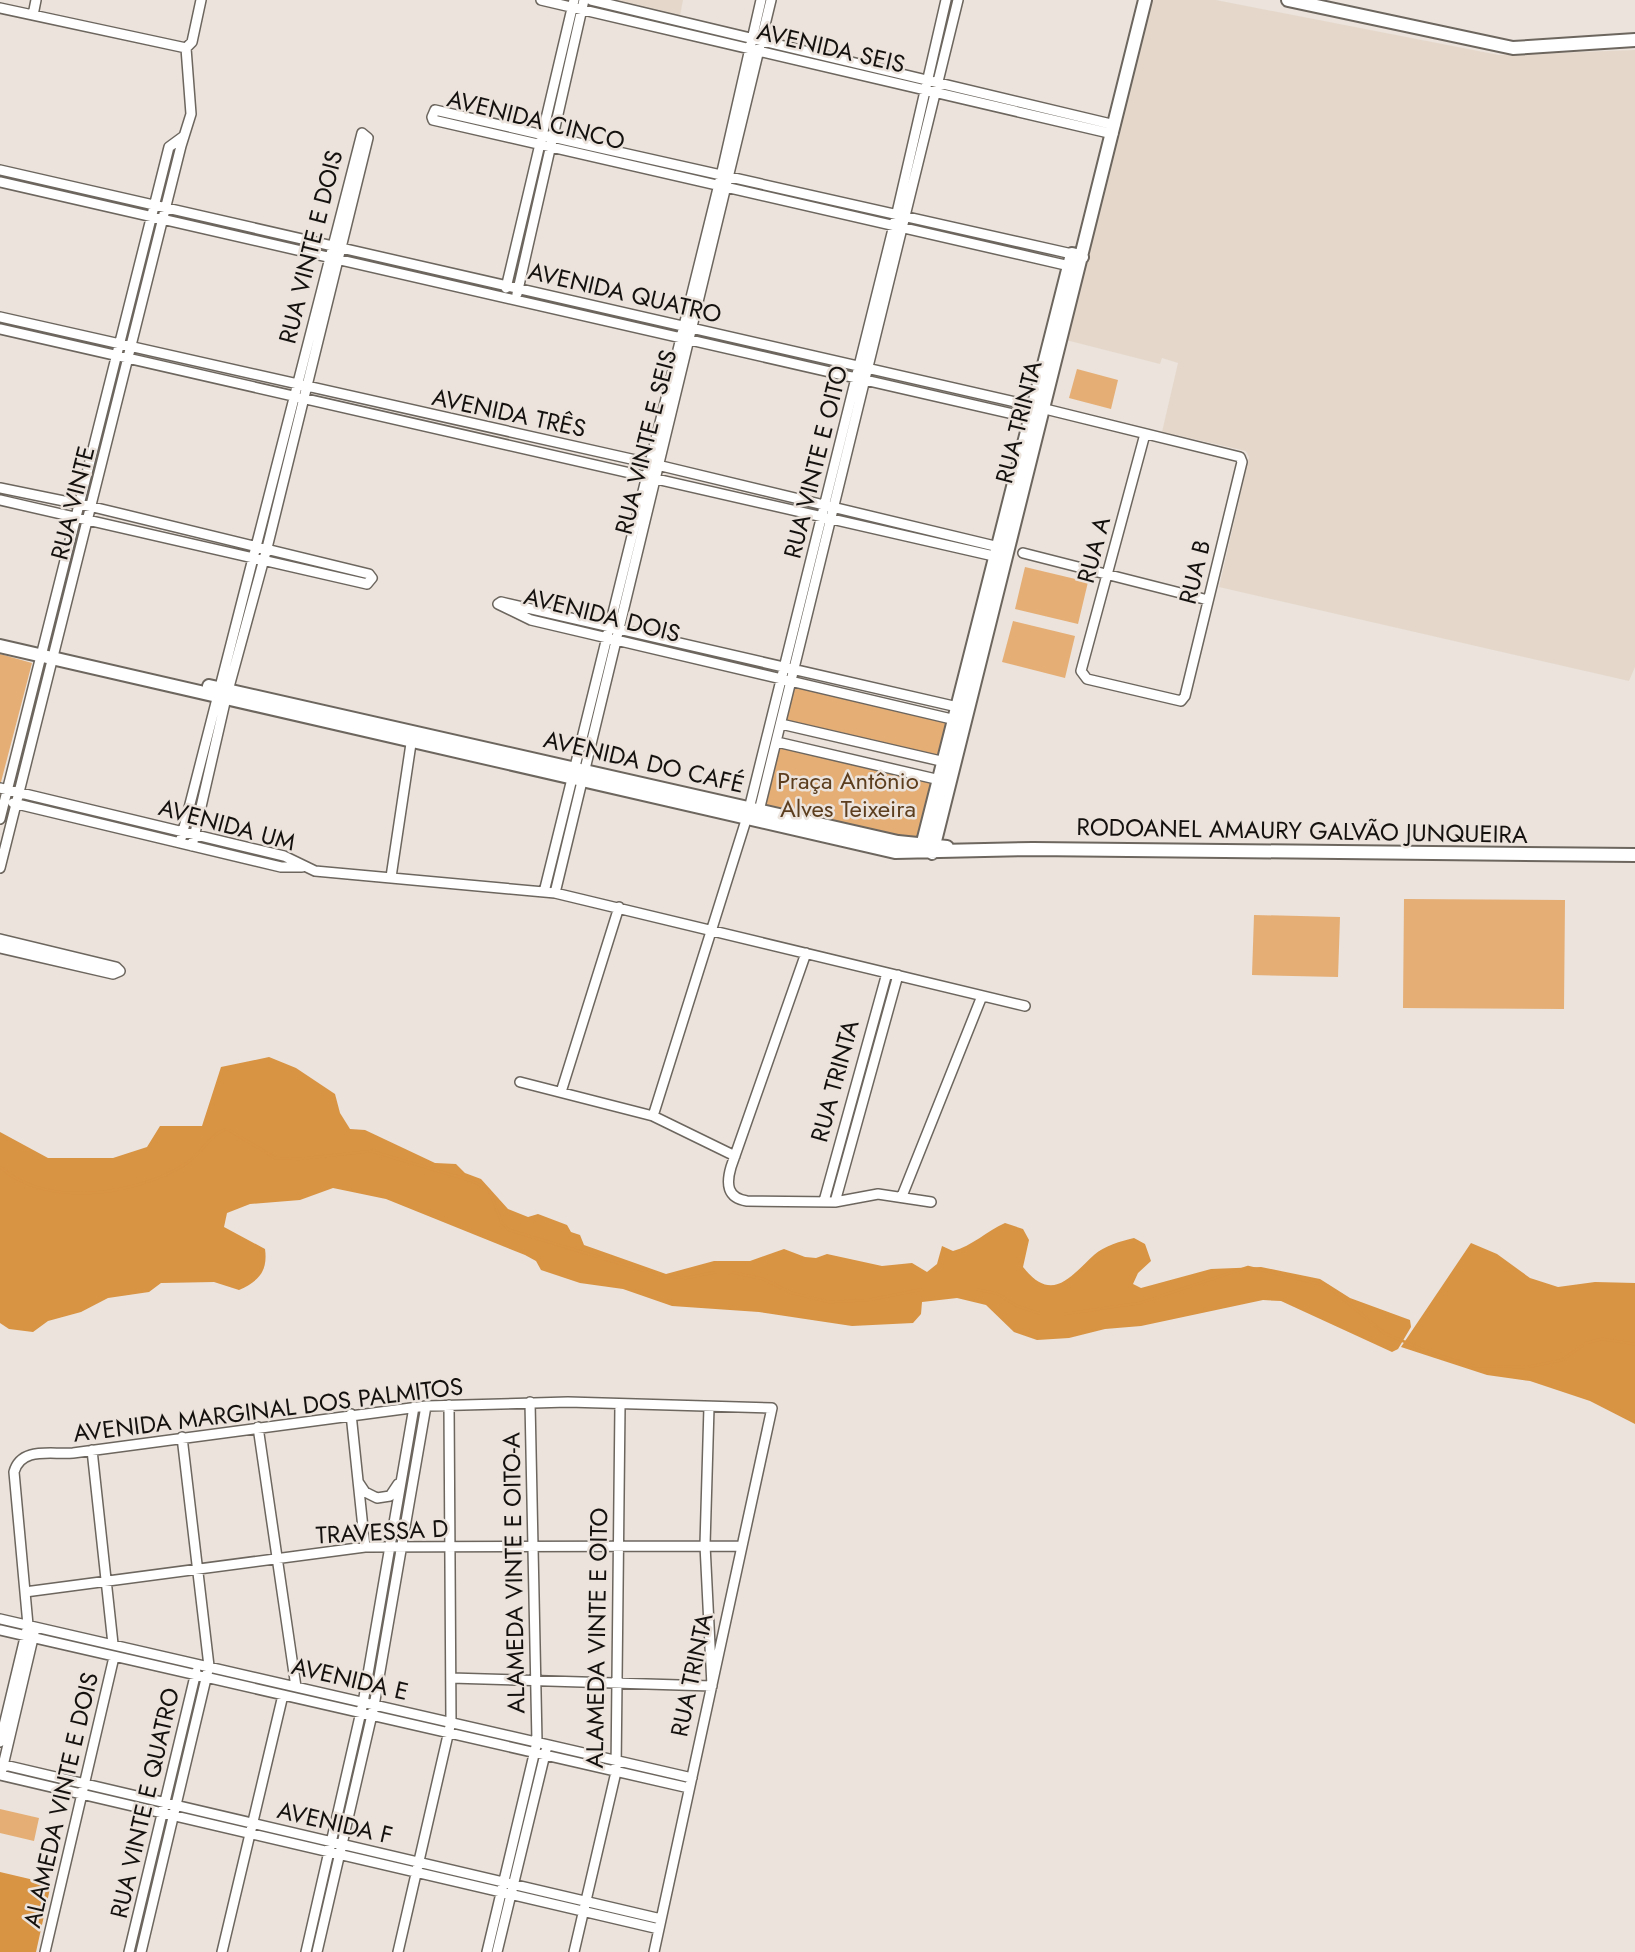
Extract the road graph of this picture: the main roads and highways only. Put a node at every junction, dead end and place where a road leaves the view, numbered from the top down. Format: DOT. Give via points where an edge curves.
graph roads {
  1 [pos="1145,0"];
  2 [pos="1288,0"];
  3 [pos="1635,40"];
  4 [pos="0,637"];
  5 [pos="0,646"];
  6 [pos="47,652"];
  7 [pos="962,715"];
  8 [pos="927,849"];
  9 [pos="968,850"];
  10 [pos="1635,855"];
  1 -- 7 [label="main road, RUA TRINTA"];
  2 -- 3 [label="main road" via="1513,48"];
  4 -- 6 [label="main road, AVENIDA DO CAFÉ"];
  5 -- 6 [label="main road, AVENIDA DO CAFÉ"];
  6 -- 8 [label="main road, AVENIDA DO CAFÉ"];
  7 -- 8 [label="main road, RUA TRINTA"];
  7 -- 8 [label="main road, RUA TRINTA" via="940,780"];
  8 -- 9 [label="main road, AVENIDA DO CAFÉ"];
  9 -- 10 [label="main road, RODOANEL AMAURY GALVÃO JUNQUEIRA"];
}
